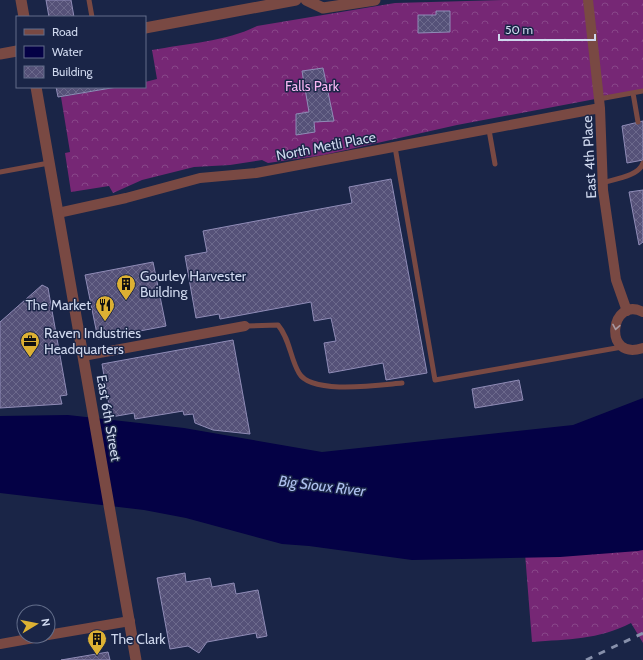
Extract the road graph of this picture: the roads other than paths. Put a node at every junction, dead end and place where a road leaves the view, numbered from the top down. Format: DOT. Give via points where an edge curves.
graph roads {
  1 [pos="21,0"];
  2 [pos="89,0"];
  3 [pos="296,0"];
  4 [pos="306,0"];
  5 [pos="375,0"];
  6 [pos="588,0"];
  7 [pos="24,16"];
  8 [pos="92,16"];
  9 [pos="146,28"];
  10 [pos="16,51"];
  11 [pos="0,54"];
  12 [pos="36,88"];
  13 [pos="643,92"];
  14 [pos="633,93"];
  15 [pos="600,104"];
  16 [pos="638,122"];
  17 [pos="489,130"];
  18 [pos="395,148"];
  19 [pos="49,163"];
  20 [pos="643,163"];
  21 [pos="495,164"];
  22 [pos="0,172"];
  23 [pos="602,183"];
  24 [pos="58,213"];
  25 [pos="627,311"];
  26 [pos="643,312"];
  27 [pos="245,326"];
  28 [pos="623,347"];
  29 [pos="643,348"];
  30 [pos="83,356"];
  31 [pos="402,384"];
  32 [pos="130,621"];
  33 [pos="56,635"];
  34 [pos="16,641"];
  35 [pos="0,644"];
  36 [pos="136,660"];
  1 -- 7 [label="street"];
  2 -- 8 [label="lane"];
  3 -- 9 [label="street"];
  4 -- 5 [label="street" via="323,8"];
  6 -- 15 [label="street, East 4th Place"];
  10 -- 11 [label="street"];
  12 -- 19 [label="street, East 6th Street"];
  13 -- 14 [label="lane"];
  14 -- 15 [label="lane"];
  14 -- 16 [label="lane"];
  15 -- 17 [label="street, North Metli Place"];
  15 -- 23 [label="street, East 4th Place"];
  17 -- 18 [label="street, North Metli Place"];
  17 -- 21 [label="lane"];
  18 -- 24 [label="street, North Metli Place" via="256,173 200,178"];
  18 -- 28 [label="lane" via="435,380"];
  19 -- 22 [label="lane"];
  19 -- 24 [label="street, East 6th Street"];
  20 -- 23 [label="lane" via="642,168 635,173"];
  23 -- 25 [label="street, East 4th Place" via="616,280"];
  24 -- 30 [label="street, East 6th Street"];
  25 -- 26 [label="street"];
  25 -- 28 [label="street, one-way" via="617,319 614,331 615,337"];
  27 -- 30 [label="street"];
  27 -- 31 [label="lane" via="278,325 284,332 299,374 309,382 334,387"];
  28 -- 29 [label="street" via="636,350"];
  30 -- 32 [label="street, East 6th Street"];
  32 -- 33 [label="street"];
  32 -- 36 [label="street, East 6th Street"];
  34 -- 35 [label="street"];
}
